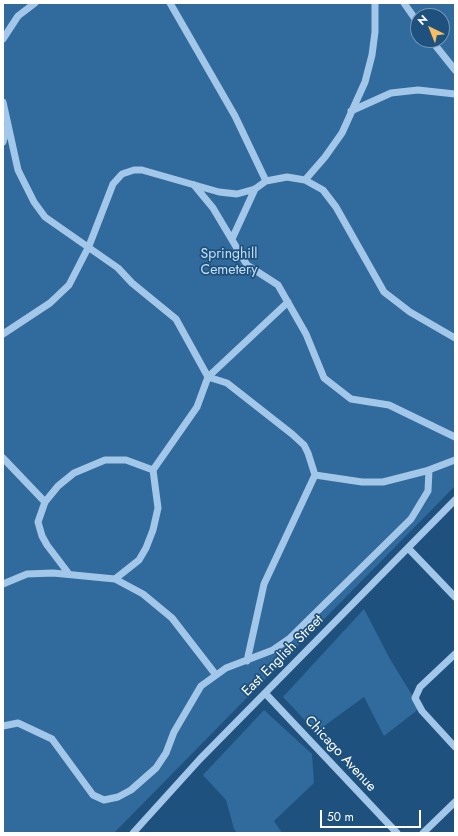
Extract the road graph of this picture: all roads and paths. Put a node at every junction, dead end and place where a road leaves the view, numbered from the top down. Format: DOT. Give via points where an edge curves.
graph roads {
  1 [pos="35,3"];
  2 [pos="170,3"];
  3 [pos="375,3"];
  4 [pos="404,3"];
  5 [pos="410,12"];
  6 [pos="3,39"];
  7 [pos="437,48"];
  8 [pos="455,70"];
  9 [pos="455,94"];
  10 [pos="3,102"];
  11 [pos="352,111"];
  12 [pos="8,124"];
  13 [pos="3,142"];
  14 [pos="304,180"];
  15 [pos="266,181"];
  16 [pos="194,185"];
  17 [pos="255,189"];
  18 [pos="232,239"];
  19 [pos="88,246"];
  20 [pos="288,302"];
  21 [pos="3,334"];
  22 [pos="455,338"];
  23 [pos="208,378"];
  24 [pos="455,437"];
  25 [pos="3,458"];
  26 [pos="455,460"];
  27 [pos="153,470"];
  28 [pos="429,470"];
  29 [pos="315,476"];
  30 [pos="455,500"];
  31 [pos="45,502"];
  32 [pos="408,548"];
  33 [pos="69,574"];
  34 [pos="115,579"];
  35 [pos="3,584"];
  36 [pos="455,597"];
  37 [pos="455,654"];
  38 [pos="247,661"];
  39 [pos="216,675"];
  40 [pos="265,693"];
  41 [pos="3,726"];
  42 [pos="455,747"];
  43 [pos="455,802"];
  44 [pos="133,833"];
  45 [pos="397,833"];
  46 [pos="423,833"];
  1 -- 6 [label="street" via="18,16"];
  2 -- 15 [label="street" via="234,116"];
  3 -- 11 [label="street" via="372,55 366,82"];
  4 -- 5 [label="street"];
  7 -- 8 [label="street"];
  9 -- 11 [label="street" via="418,90 390,93"];
  10 -- 12 [label="street"];
  11 -- 14 [label="street" via="342,134"];
  12 -- 13 [label="street"];
  12 -- 19 [label="street" via="18,170 34,202 45,217"];
  14 -- 15 [label="street" via="287,177"];
  14 -- 22 [label="street" via="323,190 336,207 384,292 410,312"];
  15 -- 17 [label="street"];
  16 -- 17 [label="street" via="237,194"];
  16 -- 18 [label="street" via="213,208"];
  16 -- 19 [label="street" via="142,170 122,174 113,184"];
  17 -- 18 [label="street"];
  18 -- 20 [label="street" via="247,265 278,285"];
  19 -- 21 [label="street" via="69,285 50,303"];
  19 -- 23 [label="street" via="118,268 132,283 176,319"];
  20 -- 23 [label="street"];
  20 -- 24 [label="street" via="306,334 324,378 352,399 389,405"];
  23 -- 27 [label="street" via="197,407"];
  23 -- 29 [label="street" via="227,383 304,445"];
  25 -- 31 [label="street"];
  26 -- 28 [label="street"];
  27 -- 31 [label="street" via="126,460 105,460 74,473 58,486"];
  27 -- 34 [label="street" via="158,508 154,530 139,560"];
  28 -- 29 [label="street" via="384,482"];
  28 -- 38 [label="street" via="428,492 411,519 298,632 273,650"];
  29 -- 38 [label="street" via="264,584"];
  30 -- 32 [label="street, East English Street"];
  31 -- 33 [label="street" via="38,522 42,536"];
  32 -- 36 [label="street"];
  32 -- 40 [label="street, East English Street"];
  33 -- 34 [label="street"];
  33 -- 35 [label="street" via="27,574"];
  34 -- 39 [label="street" via="144,594 172,618"];
  37 -- 42 [label="street" via="420,687 415,698 422,711"];
  38 -- 39 [label="street" via="226,668"];
  39 -- 41 [label="street" via="201,686 156,768 131,790 118,797 104,800 93,795 52,739 18,723"];
  40 -- 44 [label="street, East English Street" via="200,759"];
  40 -- 45 [label="street, Chicago Avenue"];
  43 -- 46 [label="street"];
}
